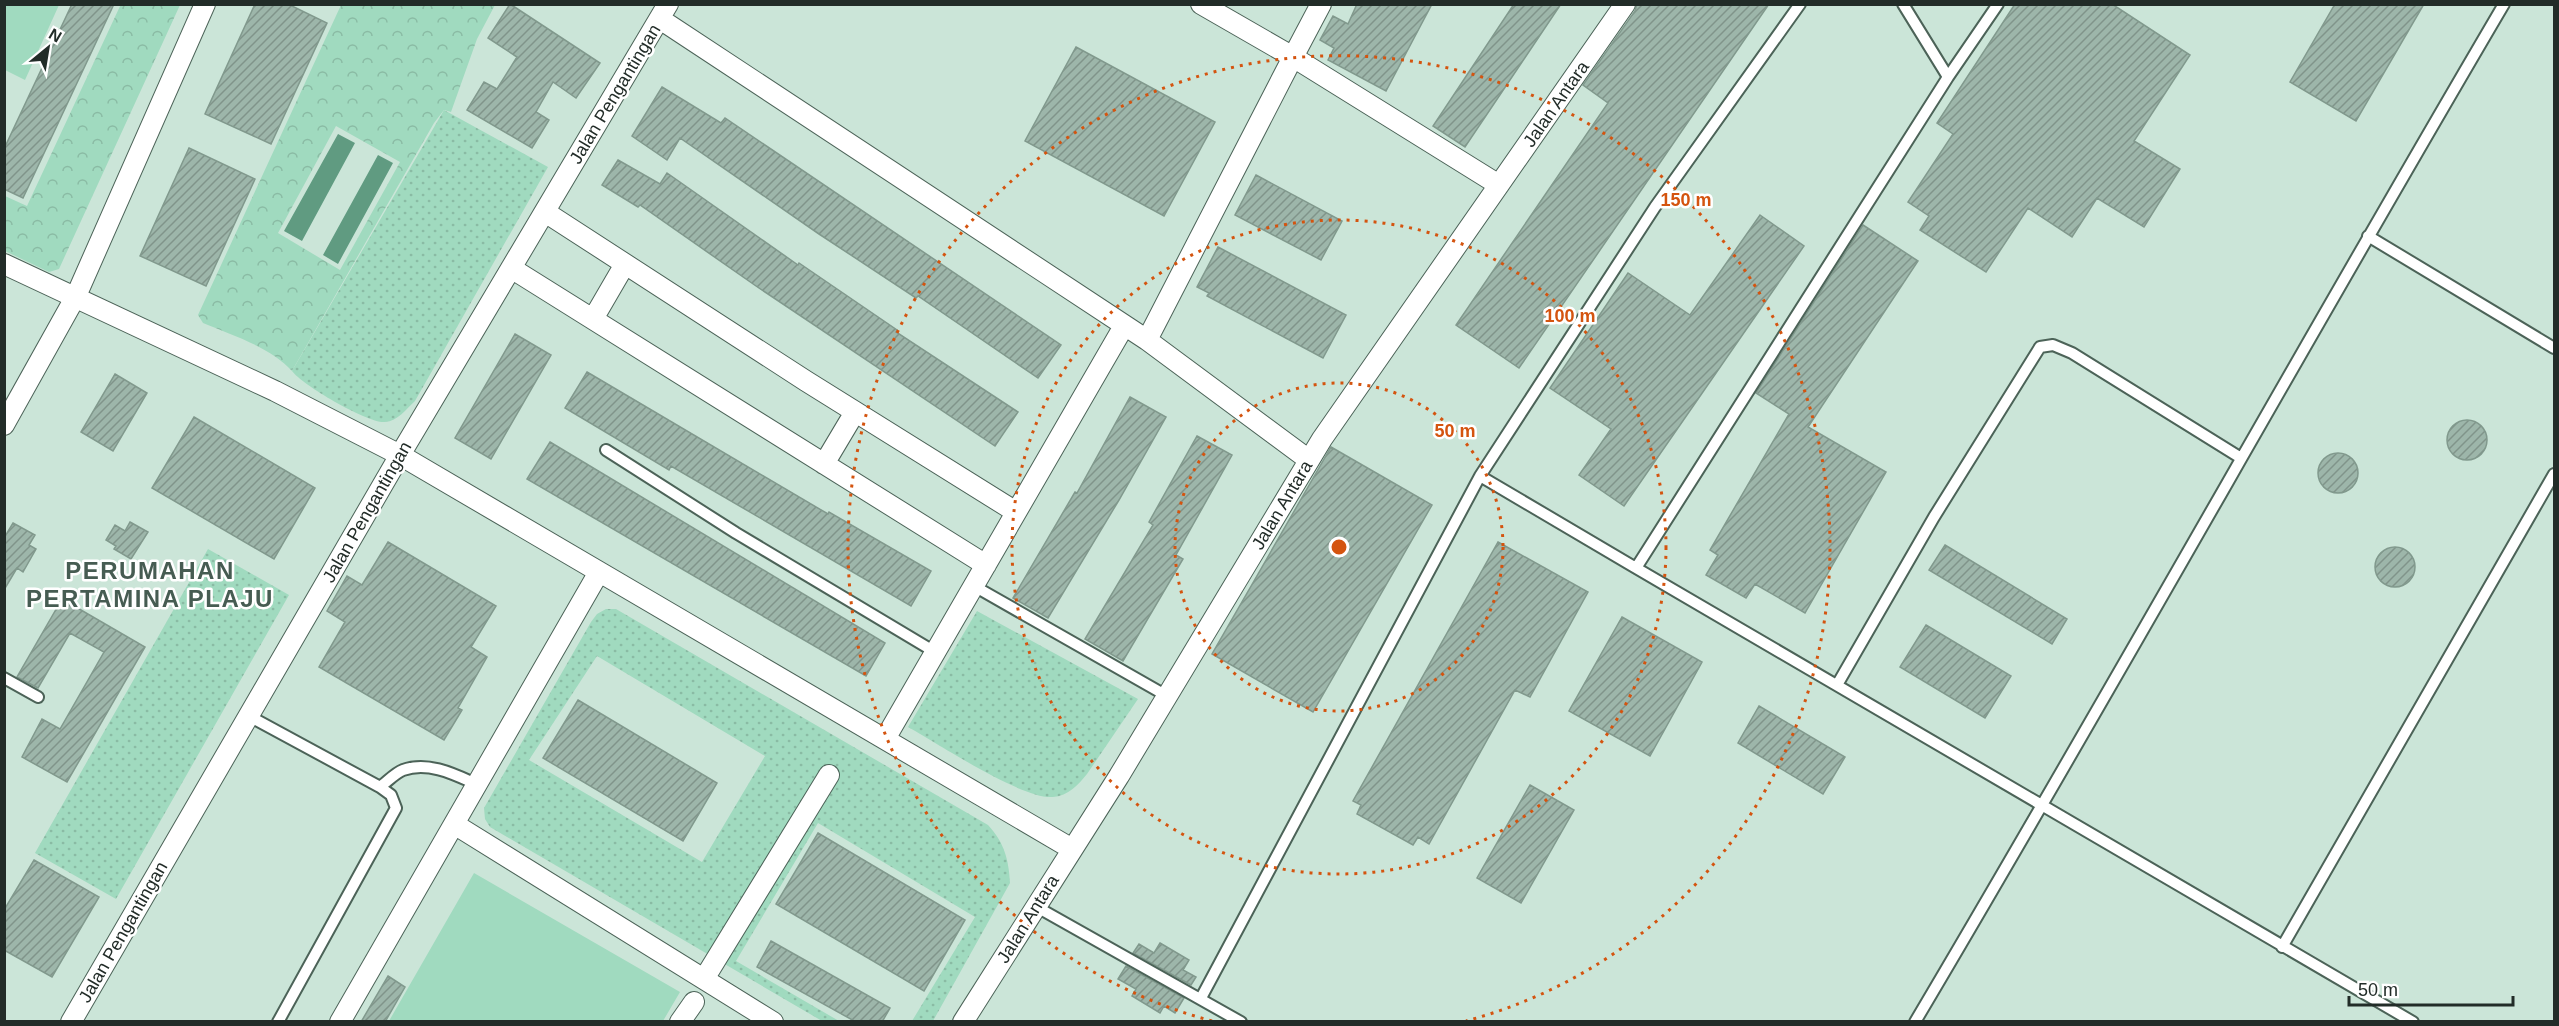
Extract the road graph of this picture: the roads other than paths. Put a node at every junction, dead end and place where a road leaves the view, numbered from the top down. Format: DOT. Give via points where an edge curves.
graph roads {
  1 [pos="205,4"];
  2 [pos="1201,4"];
  3 [pos="1321,4"];
  4 [pos="1625,4"];
  5 [pos="1800,4"];
  6 [pos="1903,4"];
  7 [pos="1998,4"];
  8 [pos="2504,4"];
  9 [pos="664,12"];
  10 [pos="1293,57"];
  11 [pos="1948,77"];
  12 [pos="1499,185"];
  13 [pos="545,212"];
  14 [pos="2368,236"];
  15 [pos="4,264"];
  16 [pos="625,264"];
  17 [pos="511,268"];
  18 [pos="76,296"];
  19 [pos="593,319"];
  20 [pos="1124,326"];
  21 [pos="1147,340"];
  22 [pos="2554,348"];
  23 [pos="855,412"];
  24 [pos="4,425"];
  25 [pos="606,450"];
  26 [pos="400,455"];
  27 [pos="2241,458"];
  28 [pos="1309,460"];
  29 [pos="824,464"];
  30 [pos="2554,474"];
  31 [pos="1480,476"];
  32 [pos="1016,512"];
  33 [pos="986,565"];
  34 [pos="1636,568"];
  35 [pos="599,572"];
  36 [pos="974,586"];
  37 [pos="935,652"];
  38 [pos="4,678"];
  39 [pos="1837,685"];
  40 [pos="1167,696"];
  41 [pos="38,697"];
  42 [pos="249,716"];
  43 [pos="885,739"];
  44 [pos="829,775"];
  45 [pos="476,784"];
  46 [pos="380,787"];
  47 [pos="2044,805"];
  48 [pos="454,824"];
  49 [pos="1072,849"];
  50 [pos="1035,906"];
  51 [pos="2282,947"];
  52 [pos="704,979"];
  53 [pos="1201,998"];
  54 [pos="694,1002"];
  55 [pos="71,1022"];
  56 [pos="278,1022"];
  57 [pos="340,1022"];
  58 [pos="680,1022"];
  59 [pos="773,1022"];
  60 [pos="963,1022"];
  61 [pos="1241,1022"];
  62 [pos="1915,1022"];
  63 [pos="2413,1022"];
  1 -- 18 [label="street"];
  2 -- 10 [label="street"];
  3 -- 10 [label="street"];
  4 -- 12 [label="street, Jalan Antara"];
  5 -- 31 [label="lane" via="1654,207"];
  6 -- 11 [label="lane"];
  7 -- 11 [label="lane"];
  8 -- 14 [label="lane"];
  9 -- 13 [label="street, Jalan Pengantingan"];
  9 -- 20 [label="street"];
  10 -- 12 [label="street"];
  10 -- 21 [label="street"];
  11 -- 34 [label="lane"];
  12 -- 28 [label="street, Jalan Antara"];
  13 -- 16 [label="street"];
  13 -- 17 [label="street, Jalan Pengantingan"];
  14 -- 22 [label="lane"];
  14 -- 27 [label="lane"];
  15 -- 18 [label="street"];
  16 -- 19 [label="street"];
  16 -- 23 [label="street"];
  17 -- 19 [label="street"];
  17 -- 26 [label="street, Jalan Pengantingan"];
  18 -- 24 [label="street"];
  18 -- 26 [label="street"];
  19 -- 29 [label="street"];
  20 -- 21 [label="street"];
  20 -- 32 [label="street"];
  21 -- 28 [label="street"];
  23 -- 29 [label="street"];
  23 -- 32 [label="street"];
  25 -- 37 [label="lane"];
  26 -- 35 [label="street"];
  26 -- 42 [label="street, Jalan Pengantingan"];
  27 -- 39 [label="lane" via="2072,353 2054,345 2040,347 1934,517"];
  27 -- 47 [label="lane"];
  28 -- 40 [label="street, Jalan Antara"];
  29 -- 33 [label="street"];
  30 -- 51 [label="lane"];
  31 -- 34 [label="lane"];
  31 -- 53 [label="lane"];
  32 -- 33 [label="street"];
  33 -- 36 [label="street"];
  34 -- 39 [label="lane"];
  35 -- 43 [label="street"];
  35 -- 45 [label="street"];
  36 -- 37 [label="street"];
  36 -- 40 [label="lane"];
  37 -- 43 [label="street"];
  38 -- 41 [label="lane"];
  39 -- 47 [label="lane"];
  40 -- 49 [label="street, Jalan Antara"];
  42 -- 46 [label="lane"];
  42 -- 55 [label="street, Jalan Pengantingan"];
  43 -- 49 [label="street"];
  44 -- 52 [label="street"];
  45 -- 46 [label="lane" via="444,770 423,768 403,770"];
  45 -- 48 [label="street"];
  46 -- 56 [label="lane" via="391,795 396,808"];
  47 -- 51 [label="lane"];
  47 -- 62 [label="lane"];
  48 -- 52 [label="street"];
  48 -- 57 [label="street"];
  49 -- 50 [label="street, Jalan Antara"];
  50 -- 53 [label="lane"];
  50 -- 60 [label="street, Jalan Antara"];
  51 -- 63 [label="lane"];
  52 -- 59 [label="street"];
  53 -- 61 [label="lane"];
  54 -- 58 [label="street"];
}
